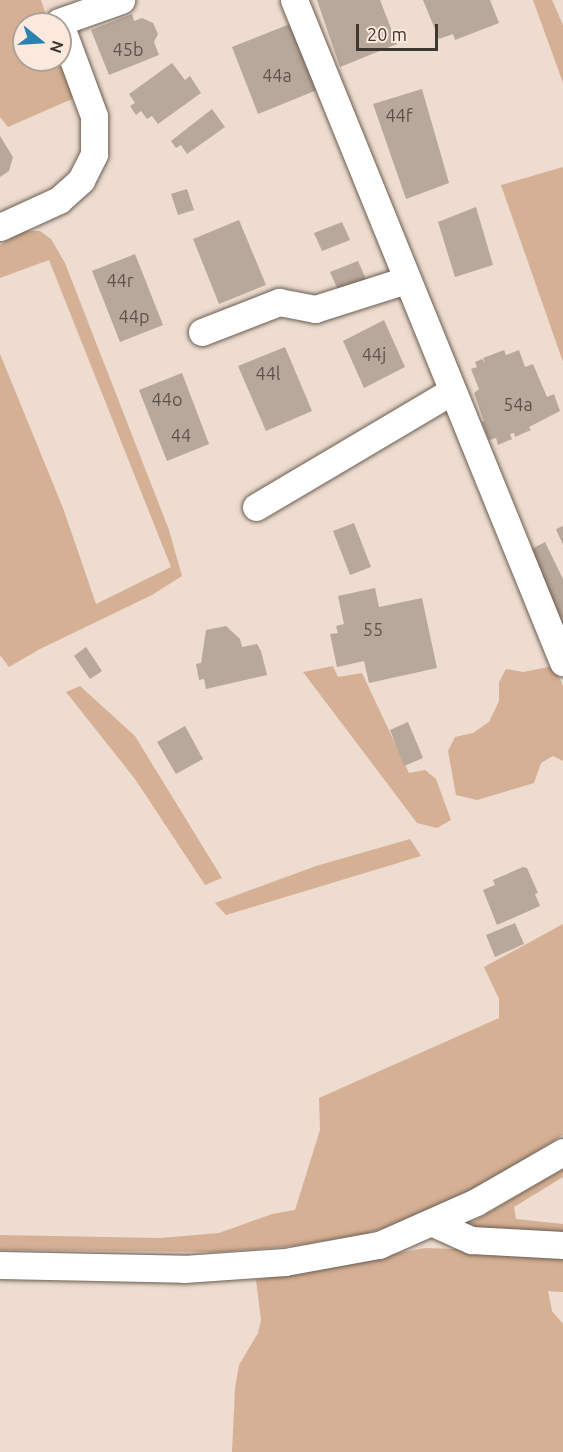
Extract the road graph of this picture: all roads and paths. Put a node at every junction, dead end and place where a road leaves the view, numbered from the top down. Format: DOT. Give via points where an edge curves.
graph roads {
  1 [pos="121,0"];
  2 [pos="294,0"];
  3 [pos="72,13"];
  4 [pos="72,56"];
  5 [pos="0,227"];
  6 [pos="406,280"];
  7 [pos="202,332"];
  8 [pos="452,390"];
  9 [pos="256,507"];
  10 [pos="563,662"];
  11 [pos="563,1152"];
  12 [pos="433,1223"];
  13 [pos="563,1245"];
  14 [pos="0,1265"];
  1 -- 3 [label="street"];
  2 -- 6 [label="street"];
  4 -- 5 [label="street" via="94,116 94,154 81,180 59,200"];
  6 -- 7 [label="street" via="315,309 279,302"];
  6 -- 8 [label="street"];
  8 -- 9 [label="street"];
  8 -- 10 [label="street"];
  11 -- 12 [label="street" via="476,1203"];
  12 -- 13 [label="street" via="471,1240"];
  12 -- 14 [label="street" via="379,1245 285,1262 184,1269"];
}
